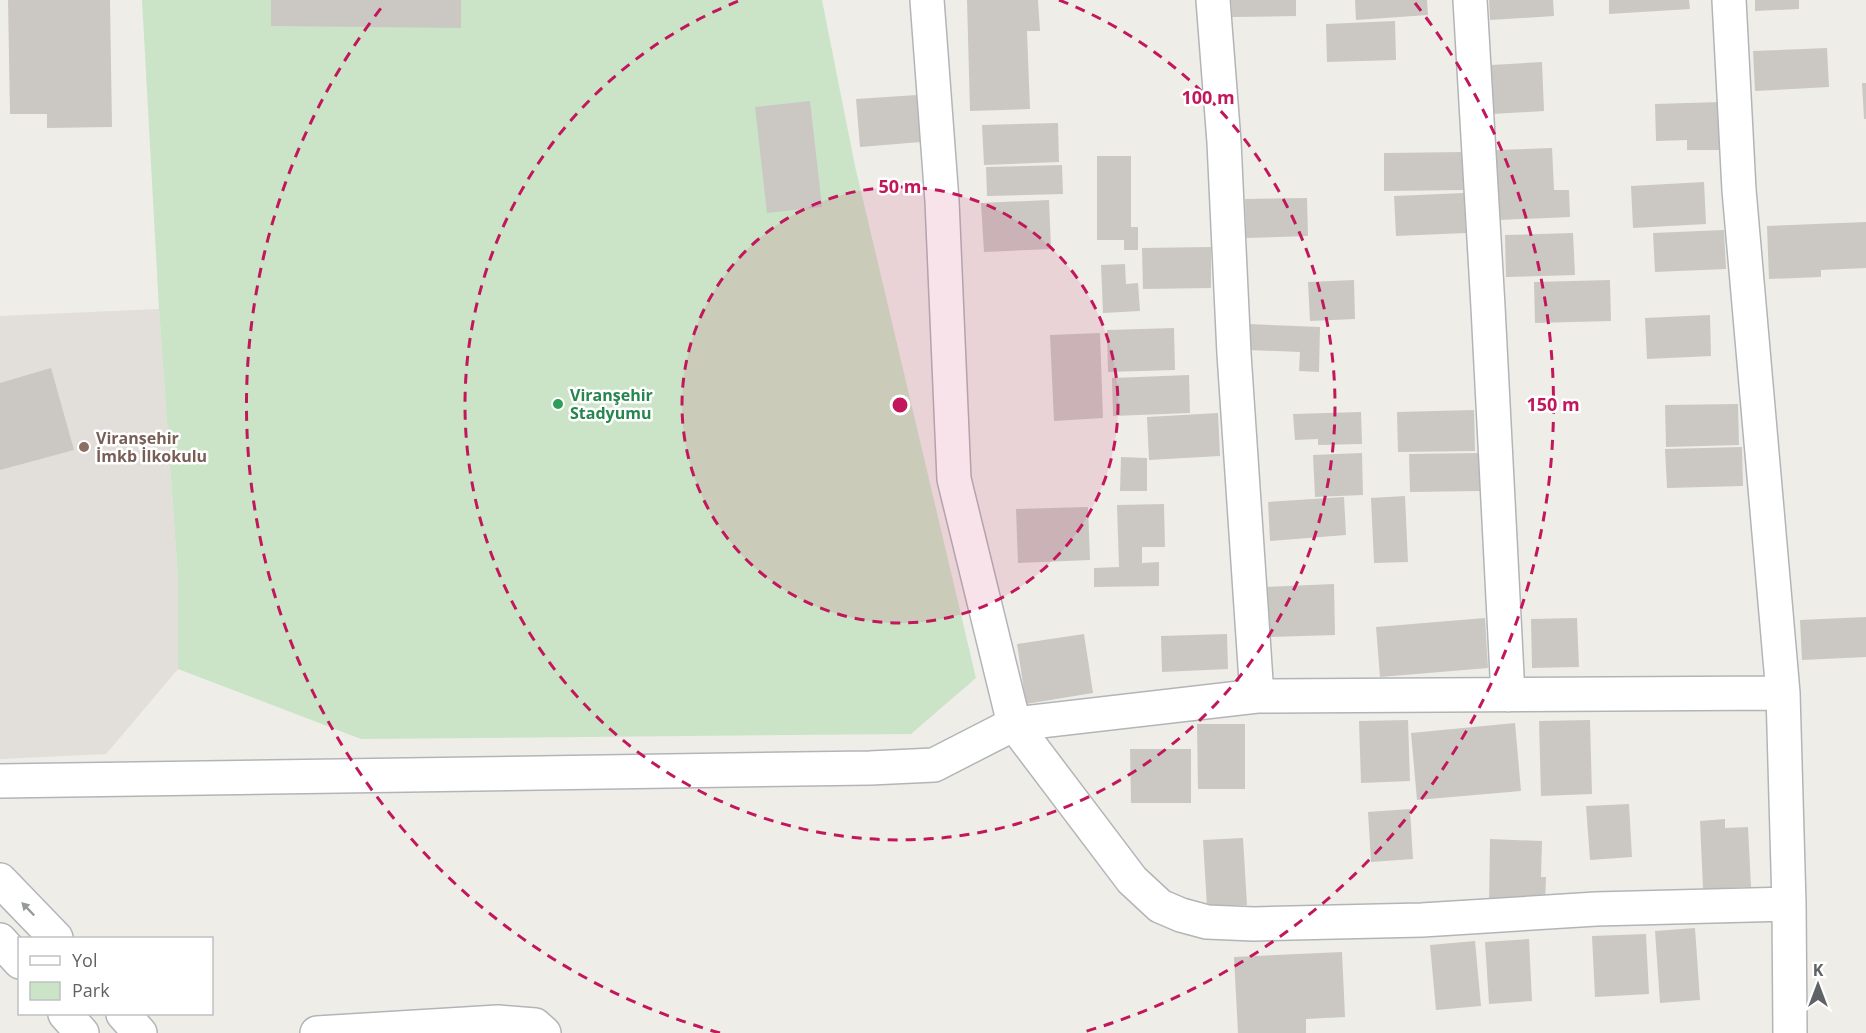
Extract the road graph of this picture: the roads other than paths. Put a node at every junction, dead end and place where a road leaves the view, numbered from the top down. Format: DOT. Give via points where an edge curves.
graph roads {
  1 [pos="927,0"];
  2 [pos="1213,0"];
  3 [pos="1470,0"];
  4 [pos="1729,0"];
  5 [pos="1783,693"];
  6 [pos="1508,695"];
  7 [pos="1257,696"];
  8 [pos="1014,724"];
  9 [pos="0,781"];
  10 [pos="0,880"];
  11 [pos="1789,904"];
  12 [pos="54,937"];
  13 [pos="0,940"];
  14 [pos="18,960"];
  15 [pos="66,1015"];
  16 [pos="124,1015"];
  17 [pos="82,1033"];
  18 [pos="140,1033"];
  19 [pos="317,1033"];
  20 [pos="544,1033"];
  21 [pos="1790,1033"];
  1 -- 8 [label="street" via="942,201 954,479"];
  2 -- 7 [label="street"];
  3 -- 6 [label="street"];
  4 -- 5 [label="street" via="1739,190"];
  5 -- 6 [label="street"];
  5 -- 11 [label="street"];
  6 -- 7 [label="street"];
  7 -- 8 [label="street"];
  8 -- 9 [label="street" via="934,765"];
  8 -- 11 [label="street" via="1132,880 1160,906 1207,922 1422,920 1596,909"];
  12 -- 10 [label="street, one-way"];
  11 -- 21 [label="street"];
  13 -- 14 [label="street"];
  15 -- 17 [label="street"];
  16 -- 18 [label="street"];
  19 -- 20 [label="street" via="498,1022 535,1025"];
}
